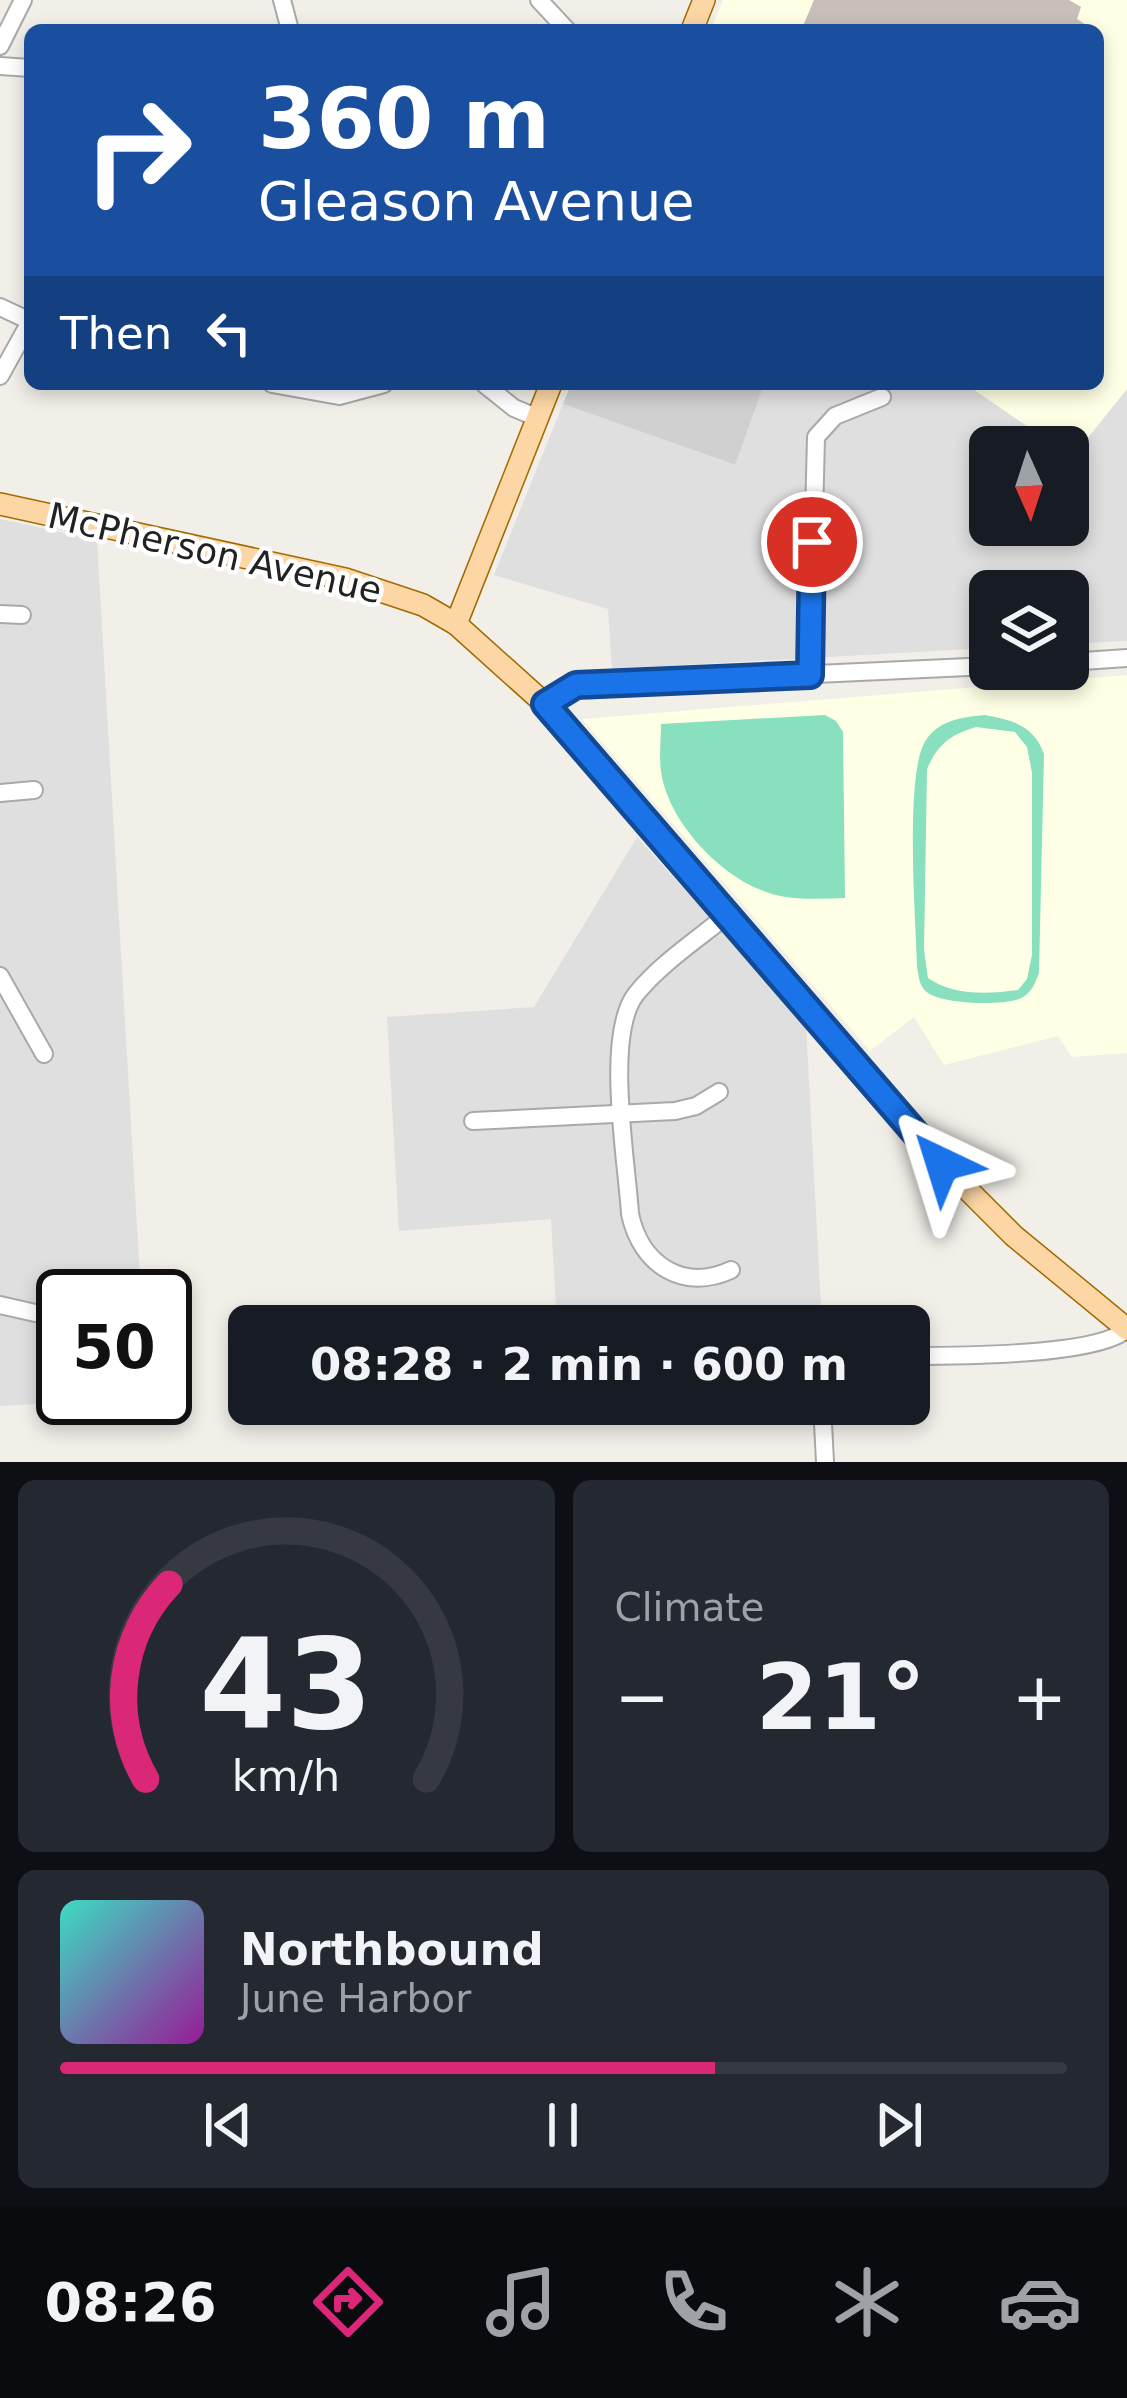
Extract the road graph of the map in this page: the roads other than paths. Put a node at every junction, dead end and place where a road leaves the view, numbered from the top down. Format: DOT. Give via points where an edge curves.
graph roads {
  1 [pos="22,0"];
  2 [pos="539,0"];
  3 [pos="561,24"];
  4 [pos="0,46"];
  5 [pos="24,332"];
  6 [pos="0,376"];
  7 [pos="306,390"];
  8 [pos="362,390"];
  9 [pos="492,390"];
  10 [pos="549,390"];
  11 [pos="882,397"];
  12 [pos="538,418"];
  13 [pos="0,504"];
  14 [pos="0,614"];
  15 [pos="22,615"];
  16 [pos="456,624"];
  17 [pos="1127,658"];
  18 [pos="1089,661"];
  19 [pos="969,667"];
  20 [pos="810,675"];
  21 [pos="545,704"];
  22 [pos="34,790"];
  23 [pos="0,793"];
  24 [pos="727,915"];
  25 [pos="0,976"];
  26 [pos="44,1054"];
  27 [pos="719,1092"];
  28 [pos="624,1113"];
  29 [pos="473,1121"];
  30 [pos="731,1270"];
  31 [pos="0,1305"];
  32 [pos="36,1313"];
  33 [pos="1127,1329"];
  34 [pos="930,1356"];
  35 [pos="823,1425"];
  36 [pos="824,1462"];
  1 -- 4 [label="street"];
  2 -- 3 [label="street"];
  5 -- 6 [label="street"];
  7 -- 8 [label="street"];
  9 -- 12 [label="street"];
  10 -- 12 [label="main road"];
  11 -- 20 [label="street" via="835,416 816,437"];
  12 -- 16 [label="main road"];
  13 -- 16 [label="main road, McPherson Avenue" via="345,579"];
  14 -- 15 [label="street"];
  16 -- 21 [label="main road, McPherson Avenue"];
  17 -- 18 [label="street"];
  19 -- 20 [label="street"];
  20 -- 21 [label="street" via="576,685"];
  21 -- 24 [label="main road, McPherson Avenue"];
  22 -- 23 [label="street"];
  24 -- 28 [label="street" via="629,1005 620,1038"];
  24 -- 33 [label="main road, McPherson Avenue" via="984,1208"];
  25 -- 26 [label="street"];
  27 -- 28 [label="street" via="686,1109"];
  28 -- 29 [label="street"];
  28 -- 30 [label="street" via="630,1214 647,1254 684,1277"];
  31 -- 32 [label="street"];
  33 -- 34 [label="street" via="1109,1343"];
  35 -- 36 [label="street"];
}
